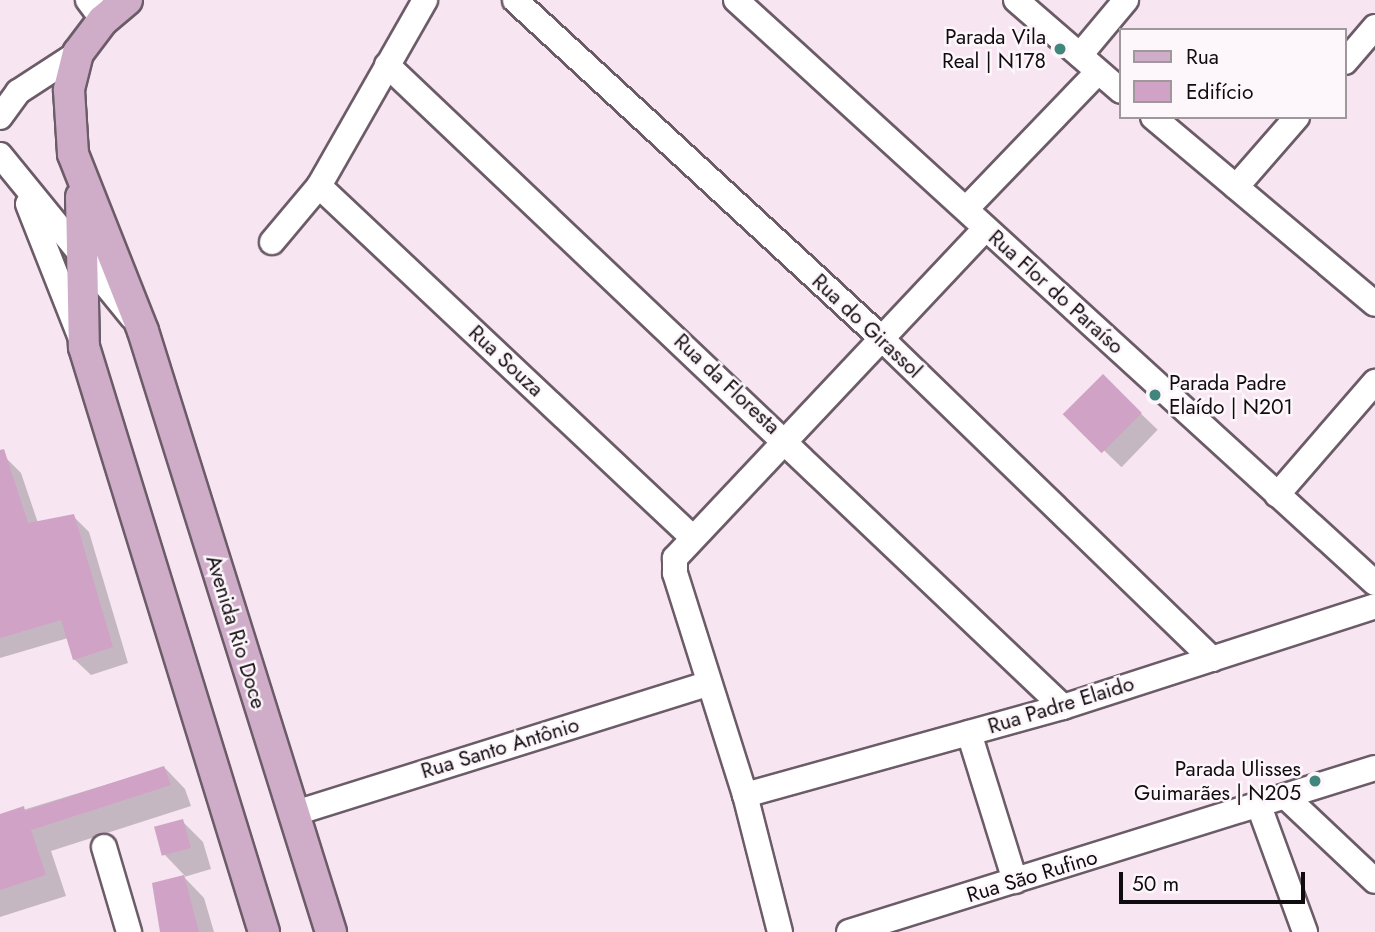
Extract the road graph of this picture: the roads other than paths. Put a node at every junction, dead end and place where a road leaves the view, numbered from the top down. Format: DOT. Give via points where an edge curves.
graph roads {
  1 [pos="127,0"];
  2 [pos="425,0"];
  3 [pos="515,0"];
  4 [pos="736,0"];
  5 [pos="1016,0"];
  6 [pos="1126,0"];
  7 [pos="96,10"];
  8 [pos="1375,27"];
  9 [pos="78,53"];
  10 [pos="1347,60"];
  11 [pos="1089,63"];
  12 [pos="387,65"];
  13 [pos="1120,90"];
  14 [pos="0,117"];
  15 [pos="1155,119"];
  16 [pos="1295,119"];
  17 [pos="0,155"];
  18 [pos="81,176"];
  19 [pos="319,186"];
  20 [pos="22,187"];
  21 [pos="1236,187"];
  22 [pos="965,209"];
  23 [pos="986,229"];
  24 [pos="272,242"];
  25 [pos="83,256"];
  26 [pos="1375,304"];
  27 [pos="143,331"];
  28 [pos="882,340"];
  29 [pos="84,347"];
  30 [pos="1375,382"];
  31 [pos="789,442"];
  32 [pos="1278,495"];
  33 [pos="685,545"];
  34 [pos="1375,583"];
  35 [pos="1375,606"];
  36 [pos="1212,659"];
  37 [pos="709,682"];
  38 [pos="1063,706"];
  39 [pos="969,733"];
  40 [pos="1375,768"];
  41 [pos="745,795"];
  42 [pos="1286,797"];
  43 [pos="1259,806"];
  44 [pos="292,814"];
  45 [pos="104,847"];
  46 [pos="1015,881"];
  47 [pos="1375,881"];
  48 [pos="129,932"];
  49 [pos="264,932"];
  50 [pos="331,932"];
  51 [pos="780,932"];
  52 [pos="849,932"];
  53 [pos="1305,932"];
  1 -- 7 [label="main road"];
  2 -- 12 [label="street"];
  3 -- 28 [label="street, Rua do Girassol"];
  4 -- 22 [label="street, Rua Flor do Paraíso"];
  5 -- 11 [label="street"];
  6 -- 11 [label="street"];
  7 -- 9 [label="main road"];
  8 -- 10 [label="street"];
  9 -- 14 [label="street" via="18,92"];
  9 -- 18 [label="main road, Avenida Rio Doce" via="69,90 68,124"];
  11 -- 13 [label="street"];
  11 -- 22 [label="street"];
  12 -- 19 [label="street"];
  12 -- 31 [label="street, Rua da Floresta"];
  15 -- 21 [label="street"];
  16 -- 21 [label="street"];
  17 -- 20 [label="street, Avenida Rio Doce"];
  18 -- 25 [label="main road, Avenida Rio Doce"];
  18 -- 27 [label="main road, Avenida Rio Doce"];
  19 -- 24 [label="street"];
  19 -- 33 [label="street, Rua Souza"];
  20 -- 25 [label="street, Avenida Rio Doce"];
  20 -- 29 [label="street, Avenida Rio Doce"];
  21 -- 26 [label="street"];
  22 -- 23 [label="street, Rua Flor do Paraíso"];
  23 -- 28 [label="street"];
  23 -- 32 [label="street, Rua Flor do Paraíso"];
  25 -- 27 [label="street, Avenida Rio Doce"];
  25 -- 29 [label="main road, Avenida Rio Doce"];
  27 -- 44 [label="main road, Avenida Rio Doce"];
  28 -- 31 [label="street"];
  28 -- 36 [label="street, Rua do Girassol"];
  29 -- 49 [label="main road, Avenida Rio Doce"];
  30 -- 32 [label="street"];
  31 -- 33 [label="street"];
  31 -- 38 [label="street, Rua da Floresta"];
  32 -- 34 [label="street, Rua Flor do Paraíso"];
  33 -- 37 [label="street" via="675,573"];
  35 -- 36 [label="street, Rua Padre Elaido"];
  36 -- 38 [label="street, Rua Padre Elaido"];
  37 -- 41 [label="street"];
  37 -- 44 [label="street, Rua Santo Antônio"];
  38 -- 39 [label="street, Rua Padre Elaido"];
  39 -- 41 [label="street, Rua Padre Elaido"];
  39 -- 46 [label="street"];
  40 -- 42 [label="street, Rua São Rufino"];
  41 -- 51 [label="street"];
  42 -- 43 [label="street, Rua São Rufino"];
  42 -- 47 [label="street"];
  43 -- 46 [label="street, Rua São Rufino"];
  43 -- 53 [label="street"];
  44 -- 50 [label="main road, Avenida Rio Doce"];
  45 -- 48 [label="street"];
  46 -- 52 [label="street, Rua São Rufino"];
}
